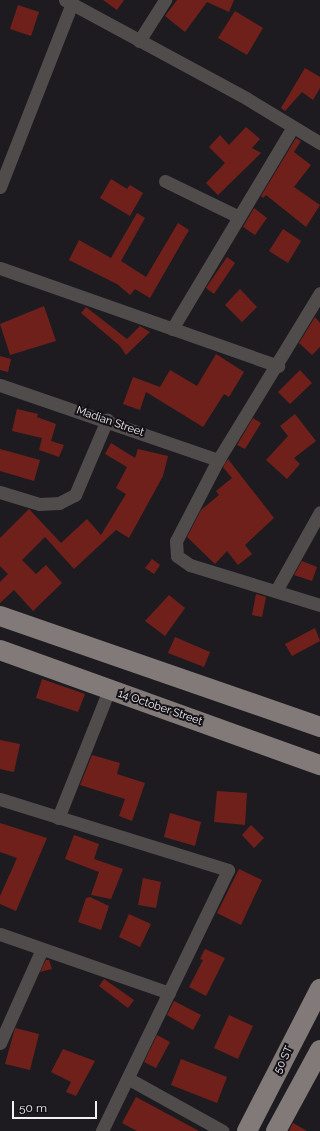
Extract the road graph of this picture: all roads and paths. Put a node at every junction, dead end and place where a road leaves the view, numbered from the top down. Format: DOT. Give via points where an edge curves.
graph roads {
  1 [pos="165,0"];
  2 [pos="69,2"];
  3 [pos="139,41"];
  4 [pos="293,126"];
  5 [pos="320,143"];
  6 [pos="165,180"];
  7 [pos="0,188"];
  8 [pos="239,217"];
  9 [pos="0,268"];
  10 [pos="319,297"];
  11 [pos="172,329"];
  12 [pos="278,366"];
  13 [pos="0,385"];
  14 [pos="107,420"];
  15 [pos="218,460"];
  16 [pos="0,492"];
  17 [pos="320,512"];
  18 [pos="276,591"];
  19 [pos="320,605"];
  20 [pos="0,616"];
  21 [pos="0,650"];
  22 [pos="109,690"];
  23 [pos="320,727"];
  24 [pos="320,765"];
  25 [pos="0,799"];
  26 [pos="58,818"];
  27 [pos="0,934"];
  28 [pos="42,949"];
  29 [pos="320,989"];
  30 [pos="169,993"];
  31 [pos="0,1043"];
  32 [pos="290,1048"];
  33 [pos="317,1056"];
  34 [pos="129,1079"];
  35 [pos="267,1095"];
  36 [pos="288,1108"];
  37 [pos="102,1131"];
  38 [pos="223,1131"];
  39 [pos="247,1131"];
  40 [pos="276,1131"];
  1 -- 3 [label="street"];
  2 -- 3 [label="street"];
  2 -- 7 [label="street"];
  3 -- 4 [label="street"];
  4 -- 5 [label="street"];
  4 -- 8 [label="street"];
  6 -- 8 [label="street"];
  8 -- 11 [label="street"];
  9 -- 11 [label="street"];
  10 -- 12 [label="street"];
  11 -- 12 [label="street"];
  12 -- 15 [label="street"];
  13 -- 14 [label="street, Madian Street"];
  14 -- 15 [label="street, Madian Street"];
  14 -- 16 [label="street" via="75,495 59,503 39,504"];
  15 -- 18 [label="street" via="176,541 177,556 190,565"];
  17 -- 18 [label="street"];
  18 -- 19 [label="street"];
  20 -- 23 [label="main road"];
  21 -- 22 [label="main road, 14 October Street"];
  22 -- 24 [label="main road, 14 October Street"];
  22 -- 26 [label="street"];
  25 -- 26 [label="street"];
  26 -- 30 [label="street" via="228,870"];
  27 -- 28 [label="street"];
  28 -- 30 [label="street"];
  28 -- 31 [label="street"];
  29 -- 32 [label="main road, 50 ST"];
  30 -- 34 [label="street"];
  32 -- 33 [label="main road" via="295,1057 303,1061"];
  32 -- 35 [label="main road, 50 ST"];
  33 -- 36 [label="main road"];
  34 -- 37 [label="street"];
  34 -- 38 [label="street"];
  35 -- 36 [label="main road" via="284,1100"];
  35 -- 39 [label="main road, 50 ST"];
  36 -- 40 [label="main road"];
}
